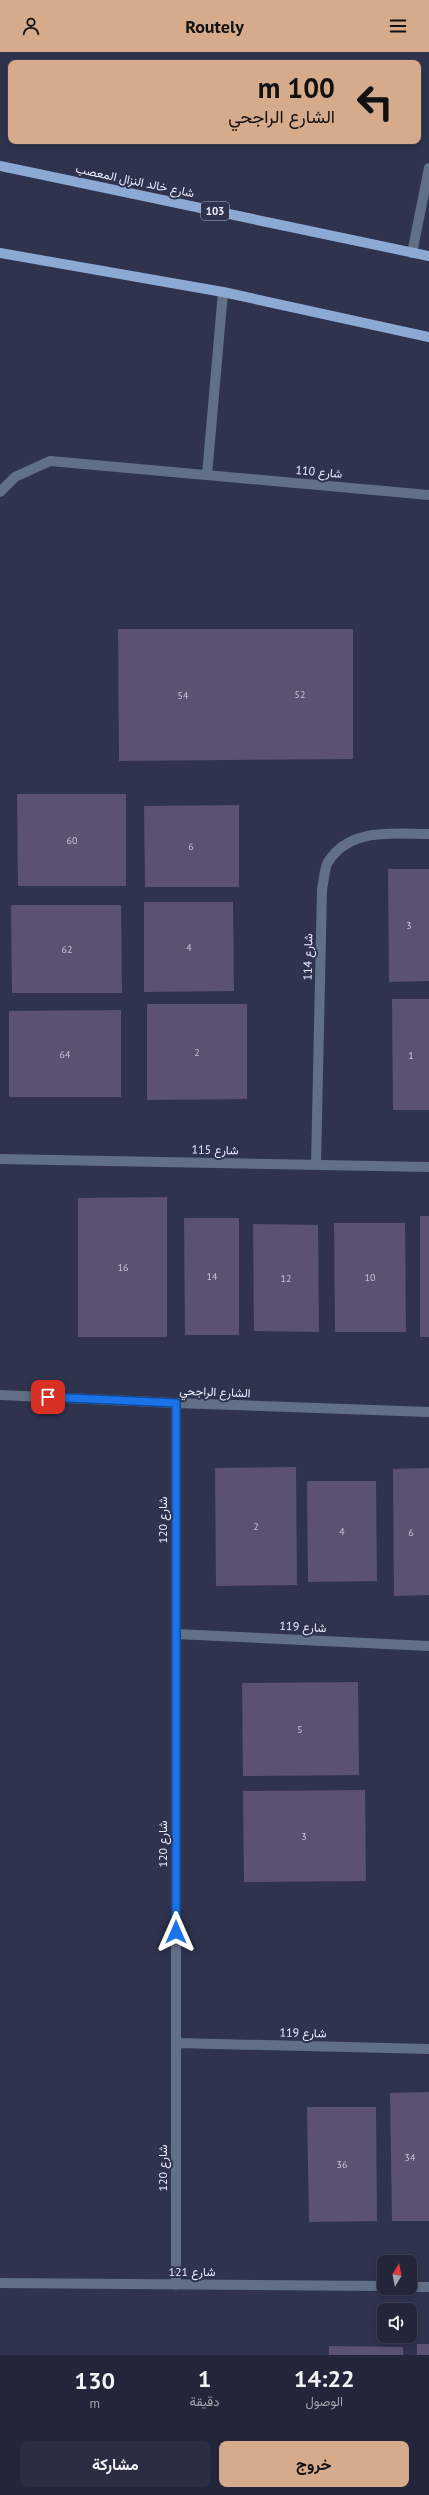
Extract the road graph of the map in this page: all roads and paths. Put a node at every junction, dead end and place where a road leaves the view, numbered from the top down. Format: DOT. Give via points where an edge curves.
graph roads {
  1 [pos="0,166"];
  2 [pos="429,168"];
  3 [pos="426,199"];
  4 [pos="0,253"];
  5 [pos="412,253"];
  6 [pos="429,256"];
  7 [pos="223,292"];
  8 [pos="429,337"];
  9 [pos="207,475"];
  10 [pos="0,492"];
  11 [pos="429,495"];
  12 [pos="429,834"];
  13 [pos="0,1159"];
  14 [pos="316,1165"];
  15 [pos="429,1167"];
  16 [pos="0,1394"];
  17 [pos="176,1403"];
  18 [pos="429,1412"];
  19 [pos="176,1634"];
  20 [pos="429,1646"];
  21 [pos="176,2043"];
  22 [pos="429,2049"];
  23 [pos="0,2283"];
  24 [pos="176,2285"];
  25 [pos="377,2286"];
  26 [pos="417,2287"];
  27 [pos="429,2287"];
  1 -- 5 [label="main road, شارع خالد النزال المعصب / 103"];
  2 -- 3 [label="street"];
  3 -- 5 [label="street"];
  4 -- 7 [label="main road"];
  5 -- 6 [label="main road, شارع خالد النزال المعصب / 103"];
  7 -- 8 [label="main road"];
  7 -- 9 [label="street"];
  9 -- 10 [label="street, شارع 110" via="50,462 15,477"];
  9 -- 11 [label="street, شارع 110"];
  12 -- 14 [label="street, 114 شارع" via="371,833 343,844 327,863 322,889"];
  13 -- 14 [label="street, شارع 115"];
  14 -- 15 [label="street, شارع 115"];
  16 -- 17 [label="street, الشارع الراجحي"];
  17 -- 18 [label="street, الشارع الراجحي"];
  17 -- 19 [label="street, شارع 120"];
  19 -- 20 [label="street, شارع 119"];
  19 -- 21 [label="street, شارع 120"];
  21 -- 22 [label="street, شارع 119"];
  21 -- 24 [label="street, شارع 120"];
  23 -- 24 [label="street, شارع 121"];
  24 -- 25 [label="street, شارع 121"];
  26 -- 27 [label="street"];
}
